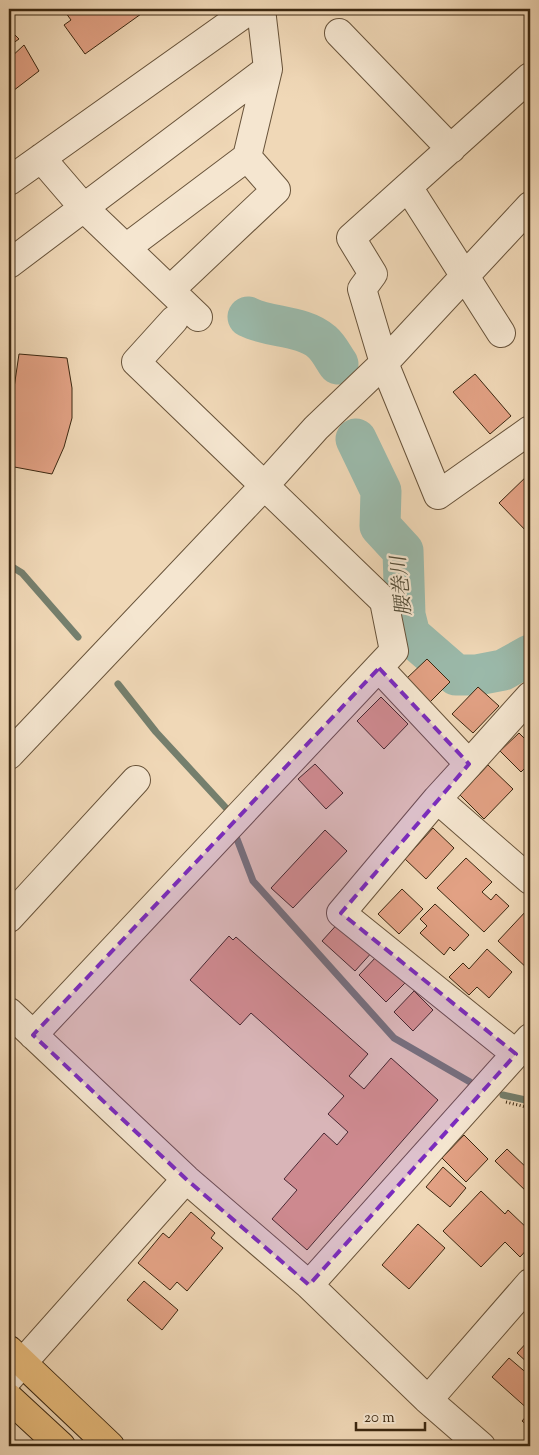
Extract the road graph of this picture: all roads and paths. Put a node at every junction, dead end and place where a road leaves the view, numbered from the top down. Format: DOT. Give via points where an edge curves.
graph roads {
  1 [pos="251,9"];
  2 [pos="261,9"];
  3 [pos="339,33"];
  4 [pos="268,69"];
  5 [pos="530,77"];
  6 [pos="451,149"];
  7 [pos="247,157"];
  8 [pos="40,158"];
  9 [pos="9,180"];
  10 [pos="408,187"];
  11 [pos="530,206"];
  12 [pos="84,208"];
  13 [pos="126,248"];
  14 [pos="9,264"];
  15 [pos="464,277"];
  16 [pos="170,290"];
  17 [pos="501,332"];
  18 [pos="384,363"];
  19 [pos="530,430"];
  20 [pos="264,486"];
  21 [pos="379,668"];
  22 [pos="530,697"];
  23 [pos="9,755"];
  24 [pos="468,764"];
  25 [pos="136,780"];
  26 [pos="437,799"];
  27 [pos="530,880"];
  28 [pos="9,918"];
  29 [pos="9,1012"];
  30 [pos="33,1035"];
  31 [pos="523,1046"];
  32 [pos="186,1179"];
  33 [pos="530,1283"];
  34 [pos="309,1285"];
  35 [pos="13,1364"];
  36 [pos="9,1398"];
  37 [pos="428,1400"];
  38 [pos="60,1446"];
  39 [pos="110,1446"];
  40 [pos="481,1446"];
  1 -- 8 [label="street"];
  2 -- 4 [label="street"];
  3 -- 6 [label="street"];
  4 -- 7 [label="street"];
  4 -- 12 [label="street"];
  5 -- 6 [label="street"];
  6 -- 10 [label="street"];
  7 -- 13 [label="street"];
  7 -- 16 [label="street" via="276,190"];
  8 -- 9 [label="street"];
  8 -- 12 [label="street"];
  10 -- 15 [label="street"];
  10 -- 18 [label="street" via="351,238 373,274 362,289"];
  11 -- 15 [label="street"];
  12 -- 13 [label="street"];
  12 -- 14 [label="street"];
  13 -- 16 [label="street"];
  15 -- 17 [label="street"];
  15 -- 18 [label="street"];
  16 -- 20 [label="street" via="186,318 136,362"];
  18 -- 19 [label="street" via="438,495"];
  18 -- 20 [label="street" via="316,428"];
  20 -- 21 [label="street" via="384,601 394,651"];
  20 -- 23 [label="street"];
  21 -- 24 [label="street"];
  21 -- 30 [label="street"];
  22 -- 24 [label="street"];
  24 -- 26 [label="street"];
  25 -- 28 [label="street"];
  26 -- 27 [label="street"];
  26 -- 31 [label="street" via="341,913"];
  29 -- 30 [label="street"];
  30 -- 32 [label="street"];
  31 -- 34 [label="street"];
  32 -- 34 [label="street"];
  32 -- 35 [label="street"];
  33 -- 37 [label="street"];
  34 -- 37 [label="street"];
  35 -- 39 [label="main road"];
  36 -- 38 [label="main road"];
  37 -- 40 [label="street"];
}
